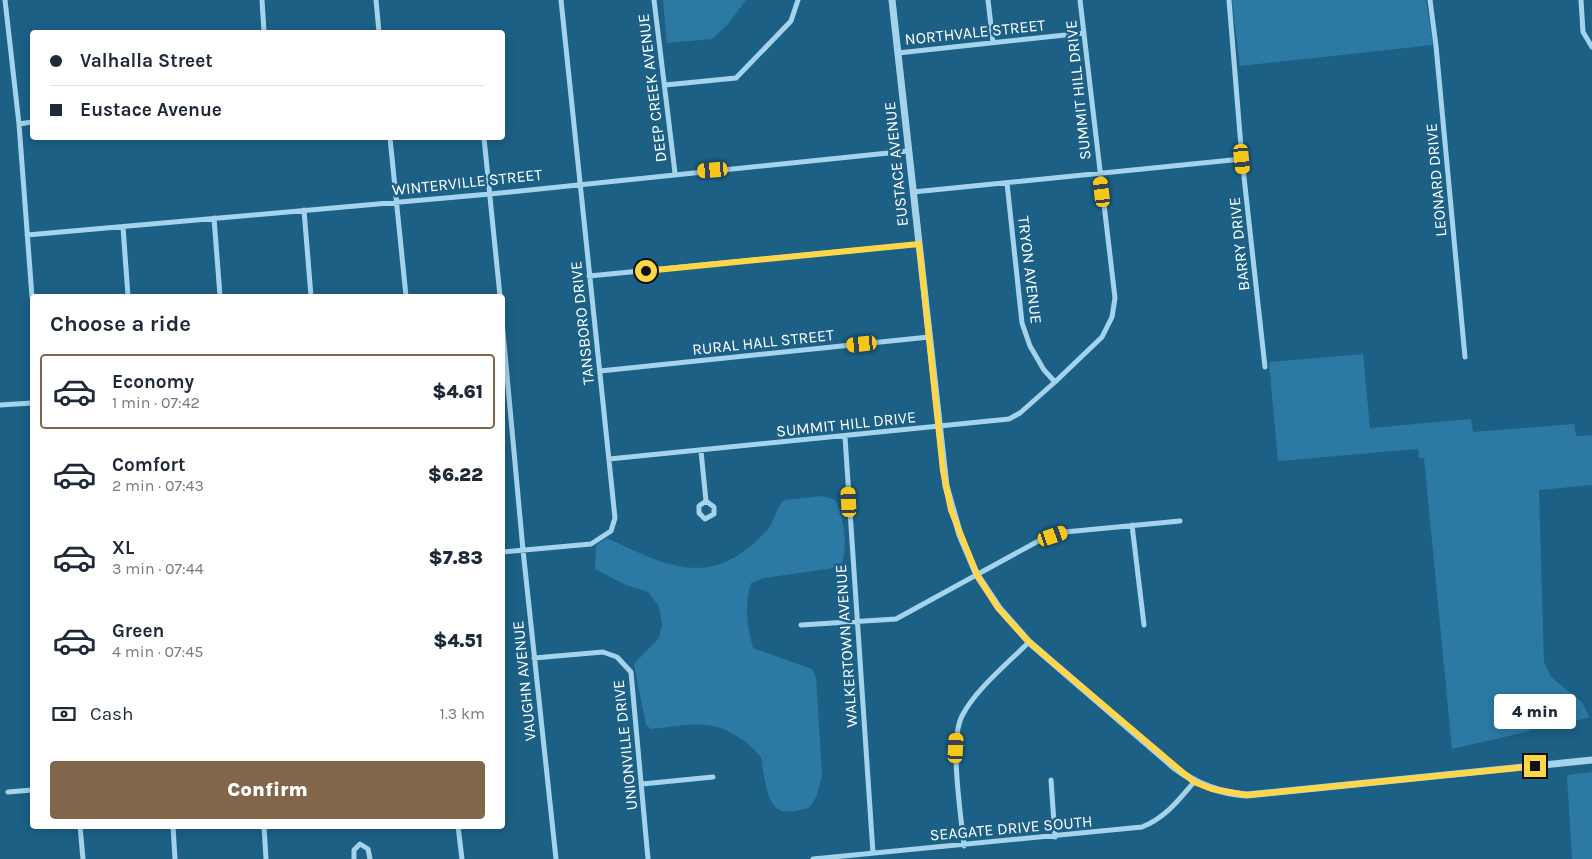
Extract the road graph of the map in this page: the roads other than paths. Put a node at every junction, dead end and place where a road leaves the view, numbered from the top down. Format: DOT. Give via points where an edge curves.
graph roads {
  1 [pos="5,0"];
  2 [pos="262,0"];
  3 [pos="376,0"];
  4 [pos="561,0"];
  5 [pos="654,0"];
  6 [pos="798,0"];
  7 [pos="892,0"];
  8 [pos="988,0"];
  9 [pos="1080,0"];
  10 [pos="1229,0"];
  11 [pos="1430,0"];
  12 [pos="1581,0"];
  13 [pos="264,30"];
  14 [pos="379,30"];
  15 [pos="1084,33"];
  16 [pos="994,43"];
  17 [pos="1592,47"];
  18 [pos="898,53"];
  19 [pos="665,86"];
  20 [pos="30,122"];
  21 [pos="18,124"];
  22 [pos="390,140"];
  23 [pos="484,140"];
  24 [pos="908,151"];
  25 [pos="1242,159"];
  26 [pos="675,173"];
  27 [pos="1100,174"];
  28 [pos="581,183"];
  29 [pos="1007,183"];
  30 [pos="913,192"];
  31 [pos="490,194"];
  32 [pos="396,202"];
  33 [pos="304,210"];
  34 [pos="214,218"];
  35 [pos="123,227"];
  36 [pos="28,235"];
  37 [pos="919,244"];
  38 [pos="589,276"];
  39 [pos="32,294"];
  40 [pos="128,294"];
  41 [pos="220,294"];
  42 [pos="311,294"];
  43 [pos="406,294"];
  44 [pos="500,294"];
  45 [pos="929,337"];
  46 [pos="505,355"];
  47 [pos="1465,357"];
  48 [pos="1265,366"];
  49 [pos="600,371"];
  50 [pos="1055,382"];
  51 [pos="30,403"];
  52 [pos="0,405"];
  53 [pos="938,428"];
  54 [pos="845,437"];
  55 [pos="700,450"];
  56 [pos="609,459"];
  57 [pos="706,501"];
  58 [pos="1180,520"];
  59 [pos="1132,524"];
  60 [pos="523,550"];
  61 [pos="505,552"];
  62 [pos="977,575"];
  63 [pos="856,623"];
  64 [pos="801,625"];
  65 [pos="1144,625"];
  66 [pos="1029,642"];
  67 [pos="534,658"];
  68 [pos="1592,760"];
  69 [pos="713,777"];
  70 [pos="1051,780"];
  71 [pos="1194,782"];
  72 [pos="642,784"];
  73 [pos="30,790"];
  74 [pos="8,792"];
  75 [pos="80,829"];
  76 [pos="173,829"];
  77 [pos="264,829"];
  78 [pos="458,829"];
  79 [pos="1055,837"];
  80 [pos="964,846"];
  81 [pos="873,853"];
  82 [pos="83,859"];
  83 [pos="175,859"];
  84 [pos="266,859"];
  85 [pos="354,859"];
  86 [pos="370,859"];
  87 [pos="462,859"];
  88 [pos="556,859"];
  89 [pos="648,859"];
  90 [pos="813,859"];
  1 -- 21 [label="street"];
  2 -- 13 [label="street"];
  3 -- 14 [label="street"];
  4 -- 28 [label="street, TANSBORO DRIVE"];
  5 -- 19 [label="street, DEEP CREEK AVENUE"];
  6 -- 19 [label="street" via="791,21 736,78"];
  7 -- 18 [label="street, EUSTACE AVENUE"];
  8 -- 16 [label="street"];
  9 -- 15 [label="street, SUMMIT HILL DRIVE"];
  10 -- 25 [label="street, BARRY DRIVE"];
  11 -- 47 [label="street, LEONARD DRIVE"];
  12 -- 17 [label="street" via="1583,32"];
  15 -- 16 [label="street, NORTHVALE STREET"];
  15 -- 27 [label="street, SUMMIT HILL DRIVE"];
  16 -- 18 [label="street, NORTHVALE STREET"];
  18 -- 24 [label="street, EUSTACE AVENUE"];
  19 -- 26 [label="street, DEEP CREEK AVENUE"];
  20 -- 21 [label="street"];
  21 -- 36 [label="street"];
  22 -- 32 [label="street"];
  23 -- 31 [label="street"];
  24 -- 26 [label="street, WINTERVILLE STREET"];
  24 -- 30 [label="street, EUSTACE AVENUE"];
  25 -- 27 [label="street"];
  25 -- 48 [label="street, BARRY DRIVE"];
  26 -- 28 [label="street, WINTERVILLE STREET"];
  27 -- 29 [label="street"];
  27 -- 50 [label="street, SUMMIT HILL DRIVE" via="1114,298 1112,317 1102,337"];
  28 -- 31 [label="street, WINTERVILLE STREET"];
  28 -- 38 [label="street, TANSBORO DRIVE"];
  29 -- 30 [label="street"];
  29 -- 50 [label="street, TRYON AVENUE" via="1022,323 1030,346"];
  30 -- 37 [label="street, EUSTACE AVENUE"];
  31 -- 32 [label="street, WINTERVILLE STREET"];
  31 -- 44 [label="street"];
  32 -- 33 [label="street, WINTERVILLE STREET"];
  32 -- 43 [label="street"];
  33 -- 34 [label="street, WINTERVILLE STREET"];
  33 -- 42 [label="street"];
  34 -- 35 [label="street, WINTERVILLE STREET"];
  34 -- 41 [label="street"];
  35 -- 36 [label="street, WINTERVILLE STREET"];
  35 -- 40 [label="street"];
  36 -- 39 [label="street"];
  37 -- 38 [label="street"];
  37 -- 45 [label="street, EUSTACE AVENUE"];
  38 -- 49 [label="street, TANSBORO DRIVE"];
  45 -- 49 [label="street, RURAL HALL STREET"];
  45 -- 53 [label="street, EUSTACE AVENUE"];
  46 -- 60 [label="street, VAUGHN AVENUE"];
  49 -- 56 [label="street, TANSBORO DRIVE"];
  50 -- 53 [label="street, SUMMIT HILL DRIVE" via="1009,419"];
  51 -- 52 [label="street"];
  53 -- 54 [label="street, SUMMIT HILL DRIVE"];
  53 -- 62 [label="street, EUSTACE AVENUE" via="951,510"];
  54 -- 55 [label="street, SUMMIT HILL DRIVE"];
  54 -- 63 [label="street, WALKERTOWN AVENUE"];
  55 -- 56 [label="street, SUMMIT HILL DRIVE"];
  55 -- 57 [label="street"];
  56 -- 60 [label="street, TANSBORO DRIVE" via="615,518 611,531 591,544"];
  58 -- 59 [label="street"];
  59 -- 62 [label="street" via="1065,532 1042,540"];
  59 -- 65 [label="street"];
  60 -- 61 [label="street, TANSBORO DRIVE"];
  60 -- 67 [label="street, VAUGHN AVENUE"];
  62 -- 63 [label="street" via="896,619"];
  62 -- 66 [label="street, EUSTACE AVENUE" via="998,608"];
  63 -- 64 [label="street"];
  63 -- 81 [label="street, WALKERTOWN AVENUE"];
  66 -- 71 [label="street, EUSTACE AVENUE"];
  66 -- 80 [label="street" via="970,702 957,729"];
  67 -- 72 [label="street, UNIONVILLE DRIVE" via="603,652 617,657 631,672"];
  67 -- 88 [label="street, VAUGHN AVENUE"];
  68 -- 71 [label="street, EUSTACE AVENUE" via="1247,795 1212,789"];
  69 -- 72 [label="street"];
  70 -- 79 [label="street"];
  71 -- 79 [label="street, SEAGATE DRIVE SOUTH" via="1171,810 1157,822 1142,828"];
  72 -- 89 [label="street, UNIONVILLE DRIVE"];
  73 -- 74 [label="street"];
  75 -- 82 [label="street"];
  76 -- 83 [label="street"];
  77 -- 84 [label="street"];
  78 -- 87 [label="street"];
  79 -- 80 [label="street, SEAGATE DRIVE SOUTH"];
  80 -- 81 [label="street, SEAGATE DRIVE SOUTH"];
  81 -- 90 [label="street, SEAGATE DRIVE SOUTH"];
  85 -- 86 [label="street" via="354,850 360,844 368,848"];
}
